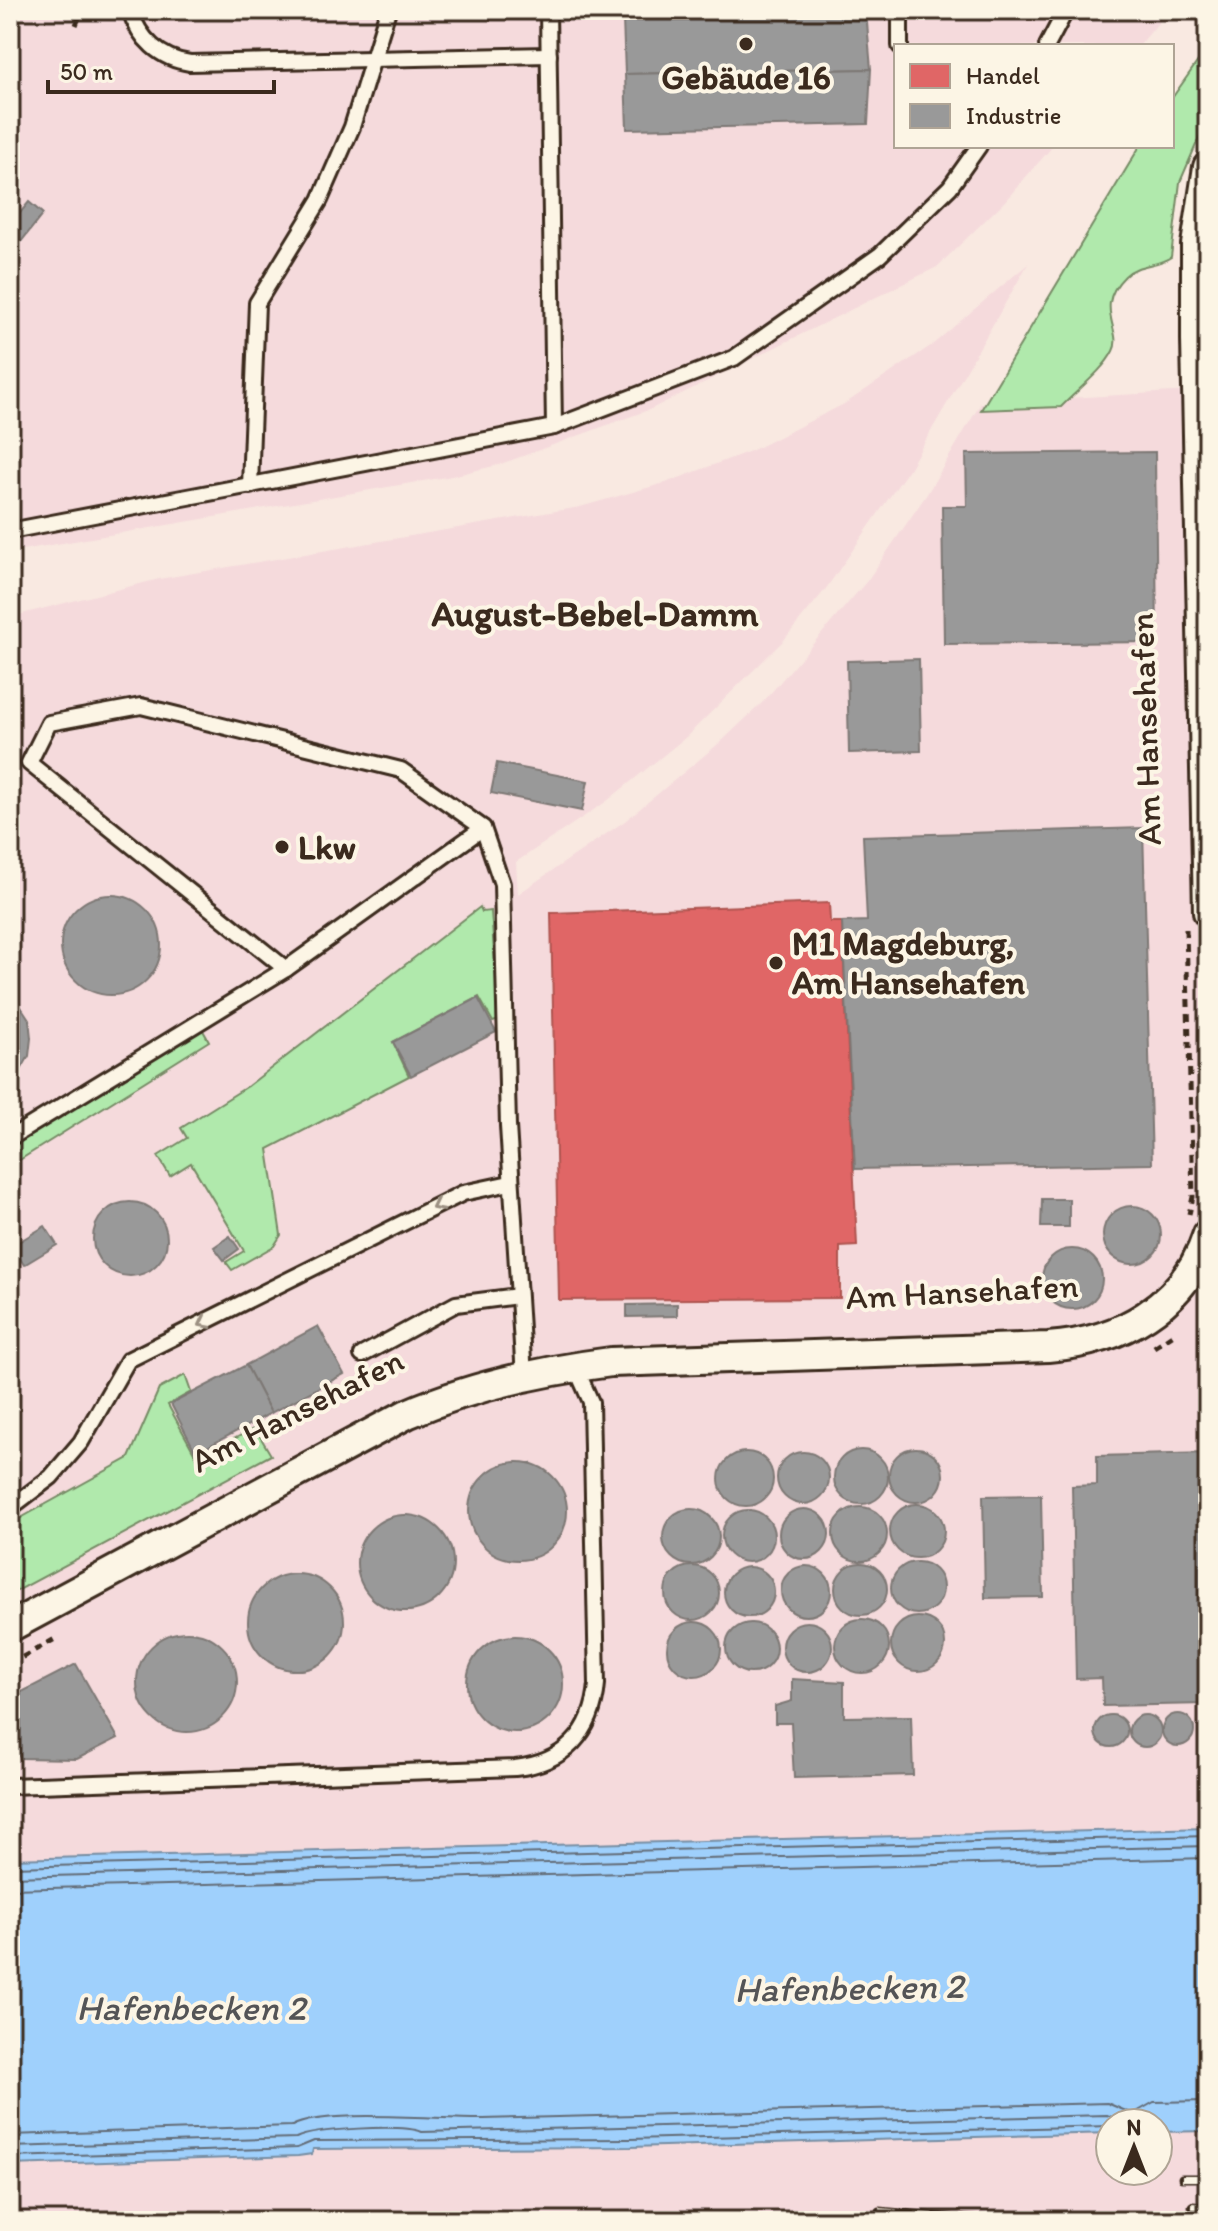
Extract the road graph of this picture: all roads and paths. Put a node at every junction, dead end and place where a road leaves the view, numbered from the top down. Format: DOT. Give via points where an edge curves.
graph roads {
  1 [pos="82,10"];
  2 [pos="130,10"];
  3 [pos="388,10"];
  4 [pos="548,10"];
  5 [pos="900,10"];
  6 [pos="1066,10"];
  7 [pos="76,25"];
  8 [pos="900,44"];
  9 [pos="1048,44"];
  10 [pos="549,55"];
  11 [pos="375,58"];
  12 [pos="978,148"];
  13 [pos="1208,167"];
  14 [pos="554,427"];
  15 [pos="250,486"];
  16 [pos="10,531"];
  17 [pos="483,828"];
  18 [pos="1197,919"];
  19 [pos="286,969"];
  20 [pos="10,1138"];
  21 [pos="510,1183"];
  22 [pos="1197,1229"];
  23 [pos="518,1296"];
  24 [pos="362,1355"];
  25 [pos="575,1366"];
  26 [pos="524,1376"];
  27 [pos="10,1508"];
  28 [pos="10,1627"];
  29 [pos="10,1786"];
  1 -- 7 [label="path"];
  2 -- 11 [label="lane" via="152,46 183,62"];
  3 -- 11 [label="lane"];
  4 -- 10 [label="lane"];
  5 -- 8 [label="lane"];
  6 -- 9 [label="lane"];
  10 -- 11 [label="lane"];
  10 -- 14 [label="lane"];
  11 -- 15 [label="lane" via="320,200 257,303"];
  12 -- 14 [label="lane" via="950,187 880,255 734,358"];
  13 -- 18 [label="street, Am Hansehafen" via="1196,245"];
  14 -- 15 [label="lane"];
  15 -- 16 [label="lane"];
  17 -- 19 [label="lane"];
  17 -- 19 [label="lane" via="401,770 141,706 49,723 29,763"];
  17 -- 21 [label="lane" via="502,884"];
  18 -- 22 [label="path"];
  19 -- 20 [label="lane"];
  21 -- 23 [label="lane"];
  21 -- 27 [label="lane, one-way" via="463,1193 128,1360 81,1442 51,1477"];
  22 -- 25 [label="street, Am Hansehafen" via="1189,1275 1157,1310 1112,1334 1076,1344"];
  23 -- 24 [label="lane" via="456,1304"];
  23 -- 26 [label="lane"];
  25 -- 26 [label="street, Am Hansehafen"];
  25 -- 29 [label="lane" via="591,1402 597,1684 591,1719 566,1750 544,1763 515,1768"];
  26 -- 28 [label="street, Am Hansehafen" via="407,1414"];
}
